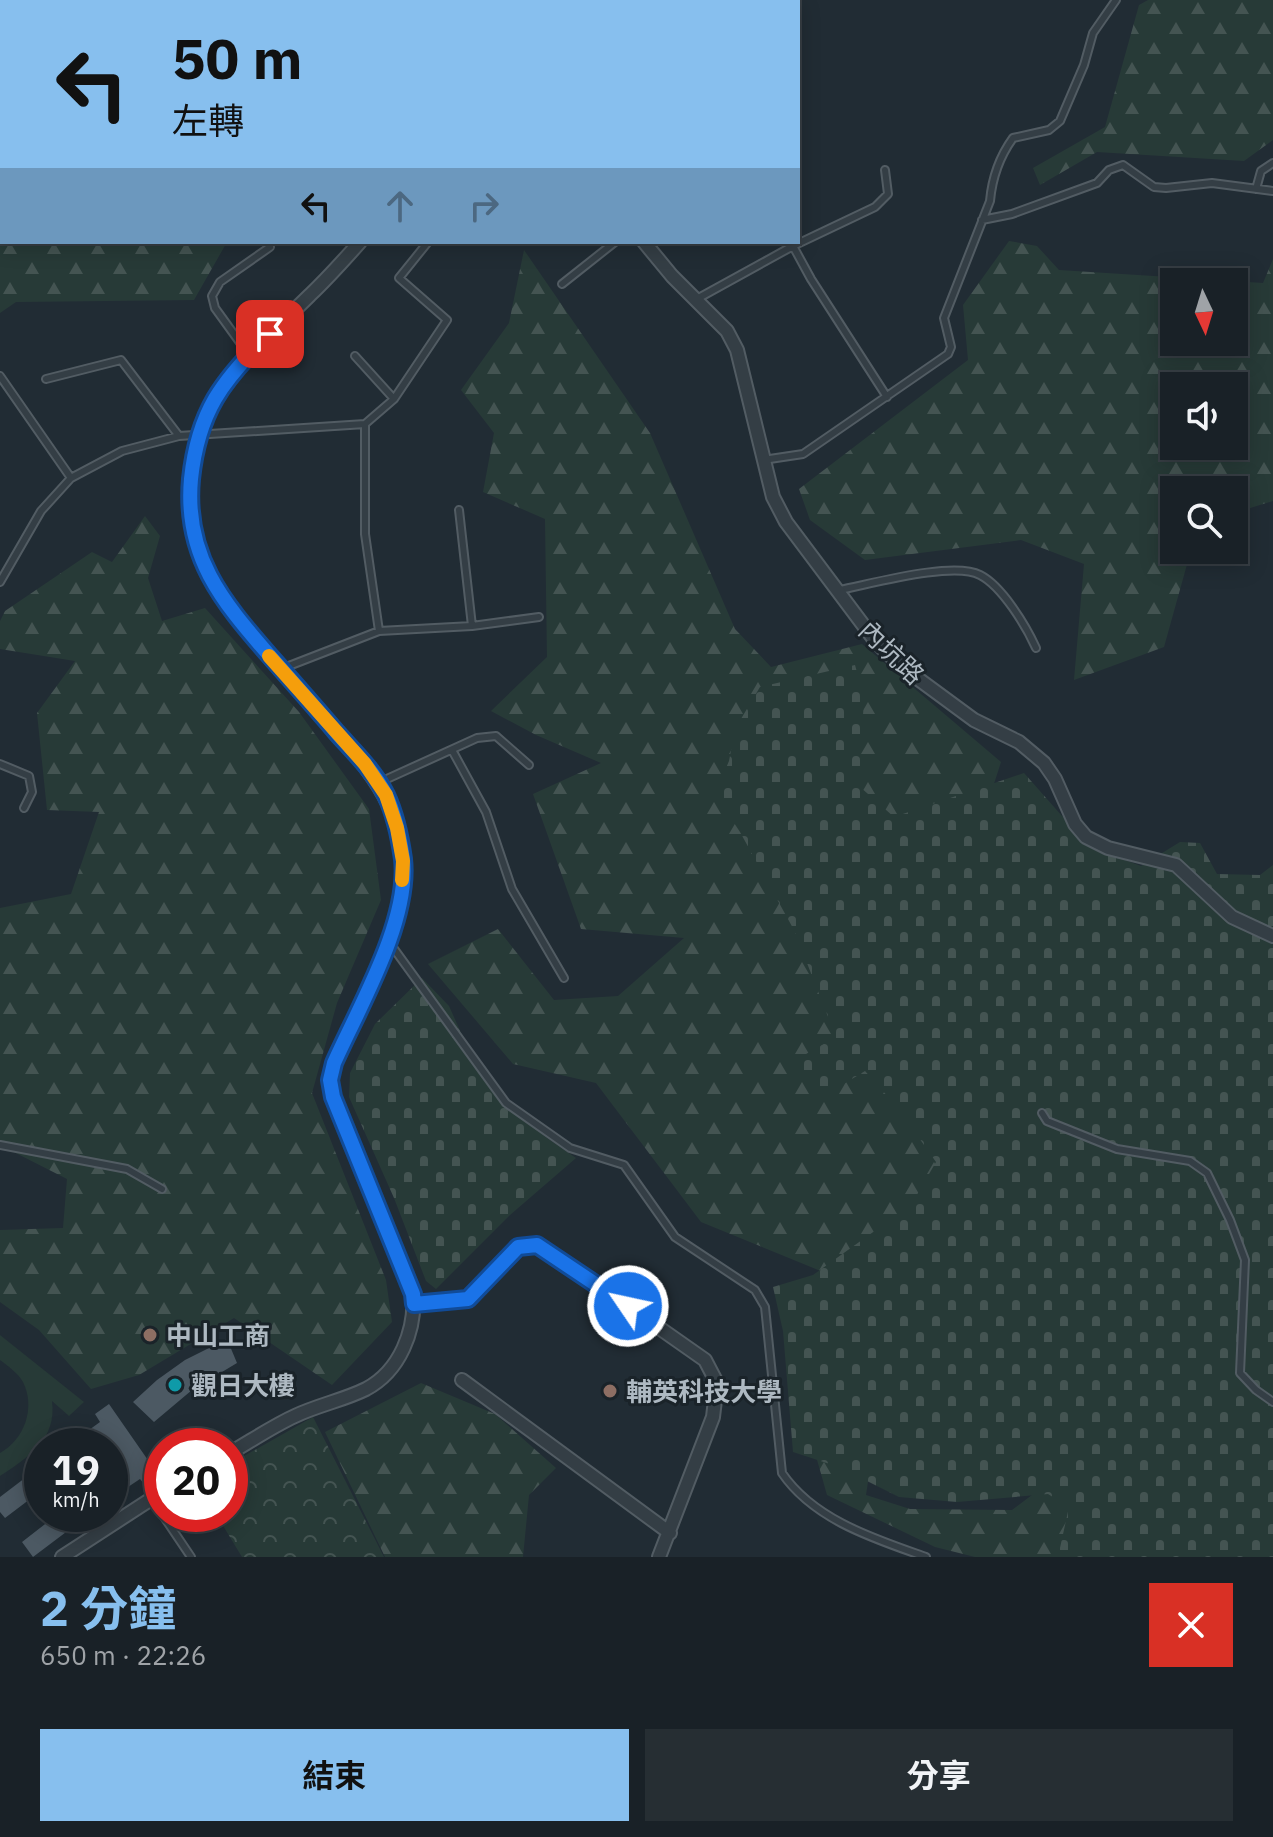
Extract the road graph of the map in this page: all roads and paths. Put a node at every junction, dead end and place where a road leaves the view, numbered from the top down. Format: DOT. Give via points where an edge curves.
graph roads {
  1 [pos="1116,0"];
  2 [pos="1273,163"];
  3 [pos="885,170"];
  4 [pos="1257,187"];
  5 [pos="1273,191"];
  6 [pos="982,220"];
  7 [pos="800,243"];
  8 [pos="358,244"];
  9 [pos="426,244"];
  10 [pos="612,244"];
  11 [pos="646,244"];
  12 [pos="797,244"];
  13 [pos="793,246"];
  14 [pos="270,247"];
  15 [pos="562,284"];
  16 [pos="695,300"];
  17 [pos="249,355"];
  18 [pos="355,356"];
  19 [pos="0,376"];
  20 [pos="46,379"];
  21 [pos="887,397"];
  22 [pos="394,399"];
  23 [pos="365,424"];
  24 [pos="179,436"];
  25 [pos="197,436"];
  26 [pos="763,460"];
  27 [pos="71,478"];
  28 [pos="459,510"];
  29 [pos="0,582"];
  30 [pos="836,591"];
  31 [pos="539,617"];
  32 [pos="472,626"];
  33 [pos="379,631"];
  34 [pos="1036,648"];
  35 [pos="281,669"];
  36 [pos="452,750"];
  37 [pos="0,764"];
  38 [pos="529,765"];
  39 [pos="378,783"];
  40 [pos="24,808"];
  41 [pos="1273,936"];
  42 [pos="389,942"];
  43 [pos="564,978"];
  44 [pos="1042,1113"];
  45 [pos="0,1145"];
  46 [pos="162,1189"];
  47 [pos="414,1304"];
  48 [pos="628,1306"];
  49 [pos="462,1380"];
  50 [pos="1273,1402"];
  51 [pos="248,1443"];
  52 [pos="144,1503"];
  53 [pos="174,1532"];
  54 [pos="670,1533"];
  55 [pos="62,1557"];
  56 [pos="191,1557"];
  57 [pos="659,1557"];
  58 [pos="926,1557"];
  1 -- 6 [label="lane" via="1093,33 1060,121 1049,130 1013,138 1006,148"];
  2 -- 4 [label="lane" via="1259,175"];
  3 -- 7 [label="lane" via="888,194 875,207"];
  4 -- 5 [label="lane"];
  4 -- 6 [label="lane" via="1154,187 1123,165 1097,183"];
  6 -- 21 [label="lane" via="944,318 948,354"];
  8 -- 17 [label="street"];
  9 -- 22 [label="lane" via="399,278 447,320"];
  10 -- 15 [label="lane"];
  11 -- 16 [label="street, 內坑路"];
  12 -- 13 [label="lane"];
  13 -- 16 [label="lane"];
  13 -- 21 [label="lane"];
  14 -- 17 [label="lane" via="220,282 212,296"];
  16 -- 26 [label="street, 內坑路" via="727,331 737,350"];
  17 -- 25 [label="street" via="208,408"];
  18 -- 22 [label="lane"];
  19 -- 27 [label="lane"];
  20 -- 24 [label="lane" via="121,360"];
  21 -- 26 [label="lane" via="803,454"];
  22 -- 23 [label="lane"];
  23 -- 25 [label="lane"];
  23 -- 33 [label="lane" via="365,534"];
  24 -- 25 [label="lane"];
  24 -- 27 [label="lane" via="122,451"];
  25 -- 35 [label="street" via="190,497 193,534 202,559 228,609"];
  26 -- 30 [label="street, 內坑路" via="786,522"];
  27 -- 29 [label="lane" via="41,511"];
  28 -- 32 [label="lane"];
  30 -- 34 [label="lane" via="945,571 971,572 982,576 1014,609"];
  30 -- 41 [label="street, 內坑路" via="902,667 1044,763 1086,837 1176,865 1232,917"];
  31 -- 32 [label="lane"];
  32 -- 33 [label="lane"];
  33 -- 35 [label="lane"];
  35 -- 39 [label="street"];
  36 -- 38 [label="lane" via="496,736"];
  36 -- 39 [label="lane"];
  36 -- 43 [label="lane" via="486,812 519,902"];
  37 -- 40 [label="lane" via="29,776 32,792"];
  39 -- 42 [label="street" via="397,828 403,861 402,897"];
  42 -- 47 [label="street" via="330,1080"];
  42 -- 58 [label="lane" via="506,1103 570,1148 624,1165 675,1237 755,1290 765,1307 782,1473 795,1492 841,1523"];
  44 -- 50 [label="lane" via="1047,1121 1117,1149 1190,1161 1207,1173 1245,1260 1240,1373"];
  45 -- 46 [label="lane" via="127,1169"];
  47 -- 48 [label="lane" via="468,1299 518,1247 537,1245"];
  47 -- 51 [label="street" via="408,1341 389,1371 368,1388 294,1416"];
  48 -- 54 [label="street" via="705,1360 717,1383 713,1417"];
  49 -- 54 [label="street"];
  52 -- 55 [label="street"];
  53 -- 56 [label="lane"];
  54 -- 57 [label="street"];
}
